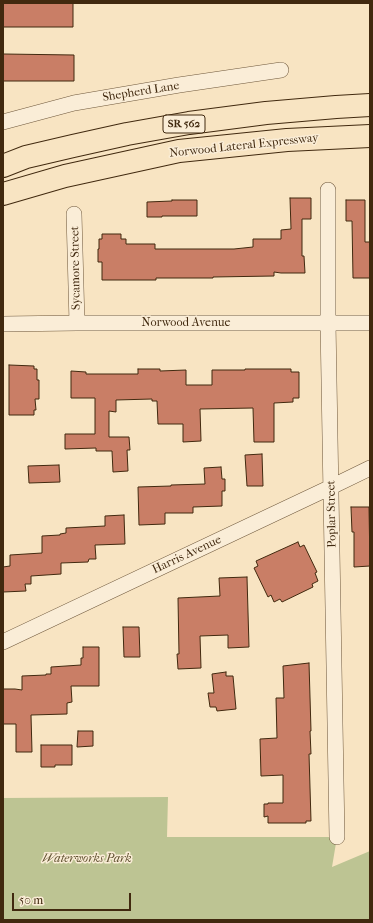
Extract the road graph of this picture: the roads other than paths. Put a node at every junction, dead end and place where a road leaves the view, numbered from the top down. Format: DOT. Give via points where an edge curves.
graph roads {
  1 [pos="282,70"];
  2 [pos="370,105"];
  3 [pos="3,122"];
  4 [pos="370,136"];
  5 [pos="3,166"];
  6 [pos="328,190"];
  7 [pos="3,194"];
  8 [pos="74,214"];
  9 [pos="77,323"];
  10 [pos="328,323"];
  11 [pos="370,323"];
  12 [pos="3,324"];
  13 [pos="370,468"];
  14 [pos="331,488"];
  15 [pos="3,642"];
  16 [pos="338,837"];
  1 -- 3 [label="street, Shepherd Lane" via="74,103"];
  2 -- 5 [label="highway, SR 562" via="266,113 189,123 73,146 26,157"];
  4 -- 7 [label="highway, Norwood Lateral Expressway / SR 562" via="287,140 179,150 65,176"];
  6 -- 10 [label="street, Poplar Street"];
  8 -- 9 [label="street, Sycamore Street"];
  9 -- 10 [label="street, Norwood Avenue"];
  9 -- 12 [label="street, Norwood Avenue"];
  10 -- 11 [label="street, Norwood Avenue"];
  10 -- 14 [label="street, Poplar Street"];
  13 -- 14 [label="street, Harris Avenue"];
  14 -- 15 [label="street, Harris Avenue"];
  14 -- 16 [label="street, Poplar Street"];
}
